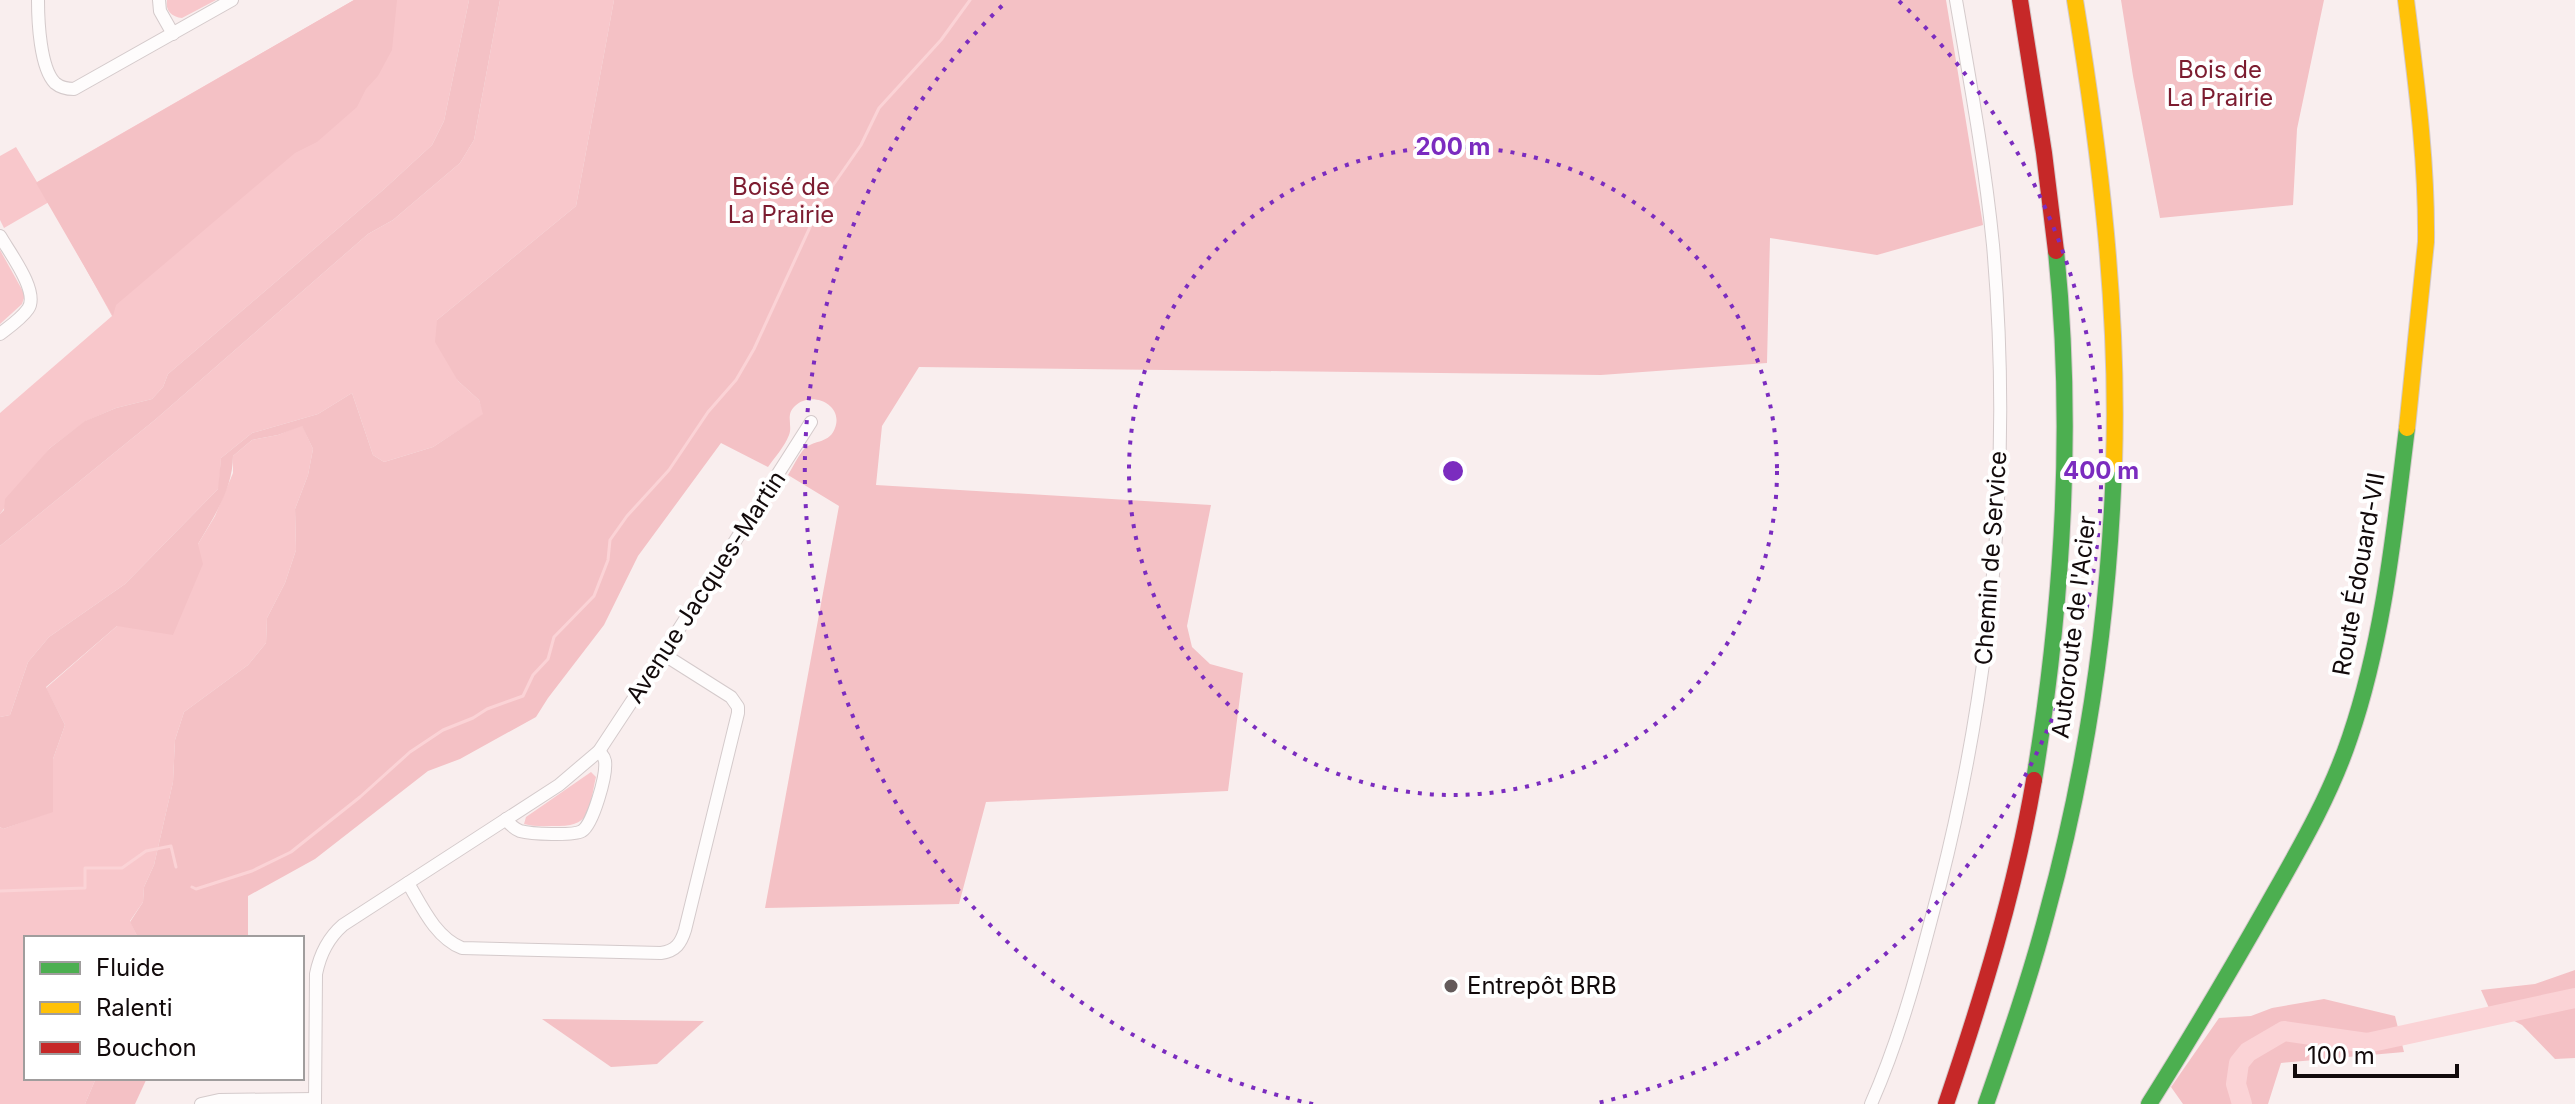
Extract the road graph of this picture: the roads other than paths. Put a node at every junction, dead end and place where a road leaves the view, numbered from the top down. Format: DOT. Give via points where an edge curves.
graph roads {
  1 [pos="38,0"];
  2 [pos="159,0"];
  3 [pos="232,0"];
  4 [pos="1956,0"];
  5 [pos="2020,0"];
  6 [pos="2075,0"];
  7 [pos="2406,0"];
  8 [pos="173,34"];
  9 [pos="0,236"];
  10 [pos="0,334"];
  11 [pos="811,422"];
  12 [pos="663,654"];
  13 [pos="599,751"];
  14 [pos="506,819"];
  15 [pos="408,883"];
  16 [pos="315,1102"];
  17 [pos="201,1104"];
  18 [pos="1871,1104"];
  19 [pos="1946,1104"];
  20 [pos="1986,1104"];
  21 [pos="2149,1104"];
  1 -- 8 [label="street" via="48,68 64,88 79,88"];
  2 -- 8 [label="street"];
  3 -- 8 [label="street"];
  4 -- 18 [label="street, Chemin de Service" via="1996,284 2000,496 1995,569 1978,707 1953,834 1911,993"];
  5 -- 19 [label="main road, Autoroute de l'Acier" via="2047,171 2060,303 2065,440 2061,571 2047,705 2023,838 1988,977"];
  6 -- 20 [label="main road, Autoroute de l'Acier" via="2101,176 2113,318 2115,432 2108,568 2071,820 2028,981"];
  7 -- 21 [label="main road, Route Édouard-VII" via="2422,138 2426,242 2397,513 2373,658 2347,747 2317,819"];
  9 -- 10 [label="street" via="32,298 27,311"];
  11 -- 12 [label="street, Avenue Jacques-Martin"];
  12 -- 13 [label="street, Avenue Jacques-Martin"];
  12 -- 15 [label="street" via="731,697 738,707 683,939 674,950 462,948 441,935"];
  13 -- 14 [label="street, Avenue Jacques-Martin"];
  13 -- 14 [label="street" via="603,775 584,830 524,832"];
  14 -- 15 [label="street, Avenue Jacques-Martin"];
  15 -- 16 [label="street, Avenue Jacques-Martin" via="343,925 321,955 314,999"];
  16 -- 17 [label="street"];
}
